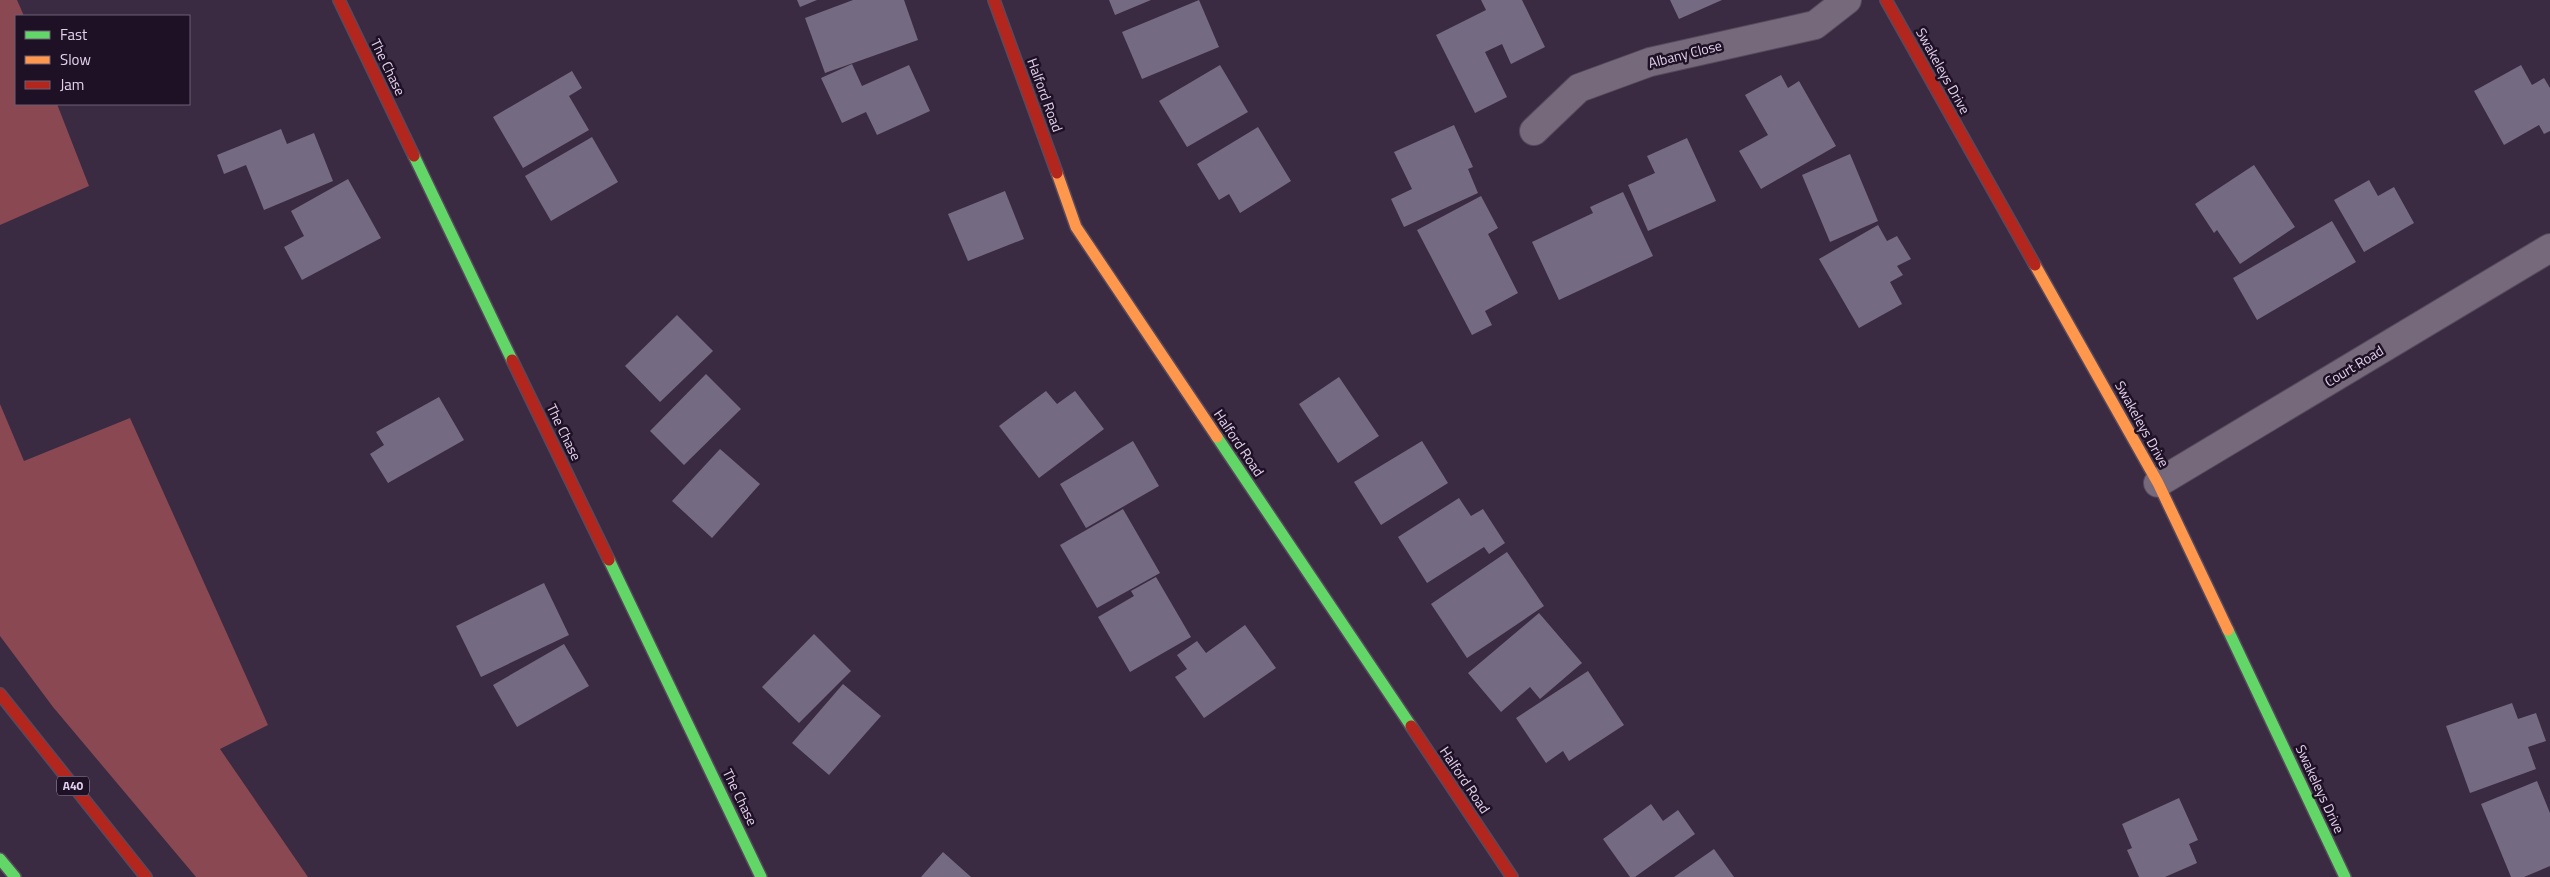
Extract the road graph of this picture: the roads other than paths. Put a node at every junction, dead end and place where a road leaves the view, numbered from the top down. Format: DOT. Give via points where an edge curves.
graph roads {
  1 [pos="340,0"];
  2 [pos="994,0"];
  3 [pos="1847,0"];
  4 [pos="1886,0"];
  5 [pos="1534,131"];
  6 [pos="2550,248"];
  7 [pos="2158,483"];
  8 [pos="0,694"];
  9 [pos="0,859"];
  10 [pos="15,877"];
  11 [pos="146,877"];
  12 [pos="762,877"];
  13 [pos="1512,877"];
  14 [pos="2344,877"];
  1 -- 12 [label="main road, The Chase"];
  2 -- 13 [label="main road, Halford Road" via="1076,227"];
  3 -- 5 [label="street, Albany Close" via="1815,25 1650,62 1579,88"];
  4 -- 7 [label="main road, Swakeleys Drive"];
  6 -- 7 [label="street, Court Road"];
  7 -- 14 [label="main road, Swakeleys Drive"];
  8 -- 11 [label="main road, A40"];
  9 -- 10 [label="main road"];
}
